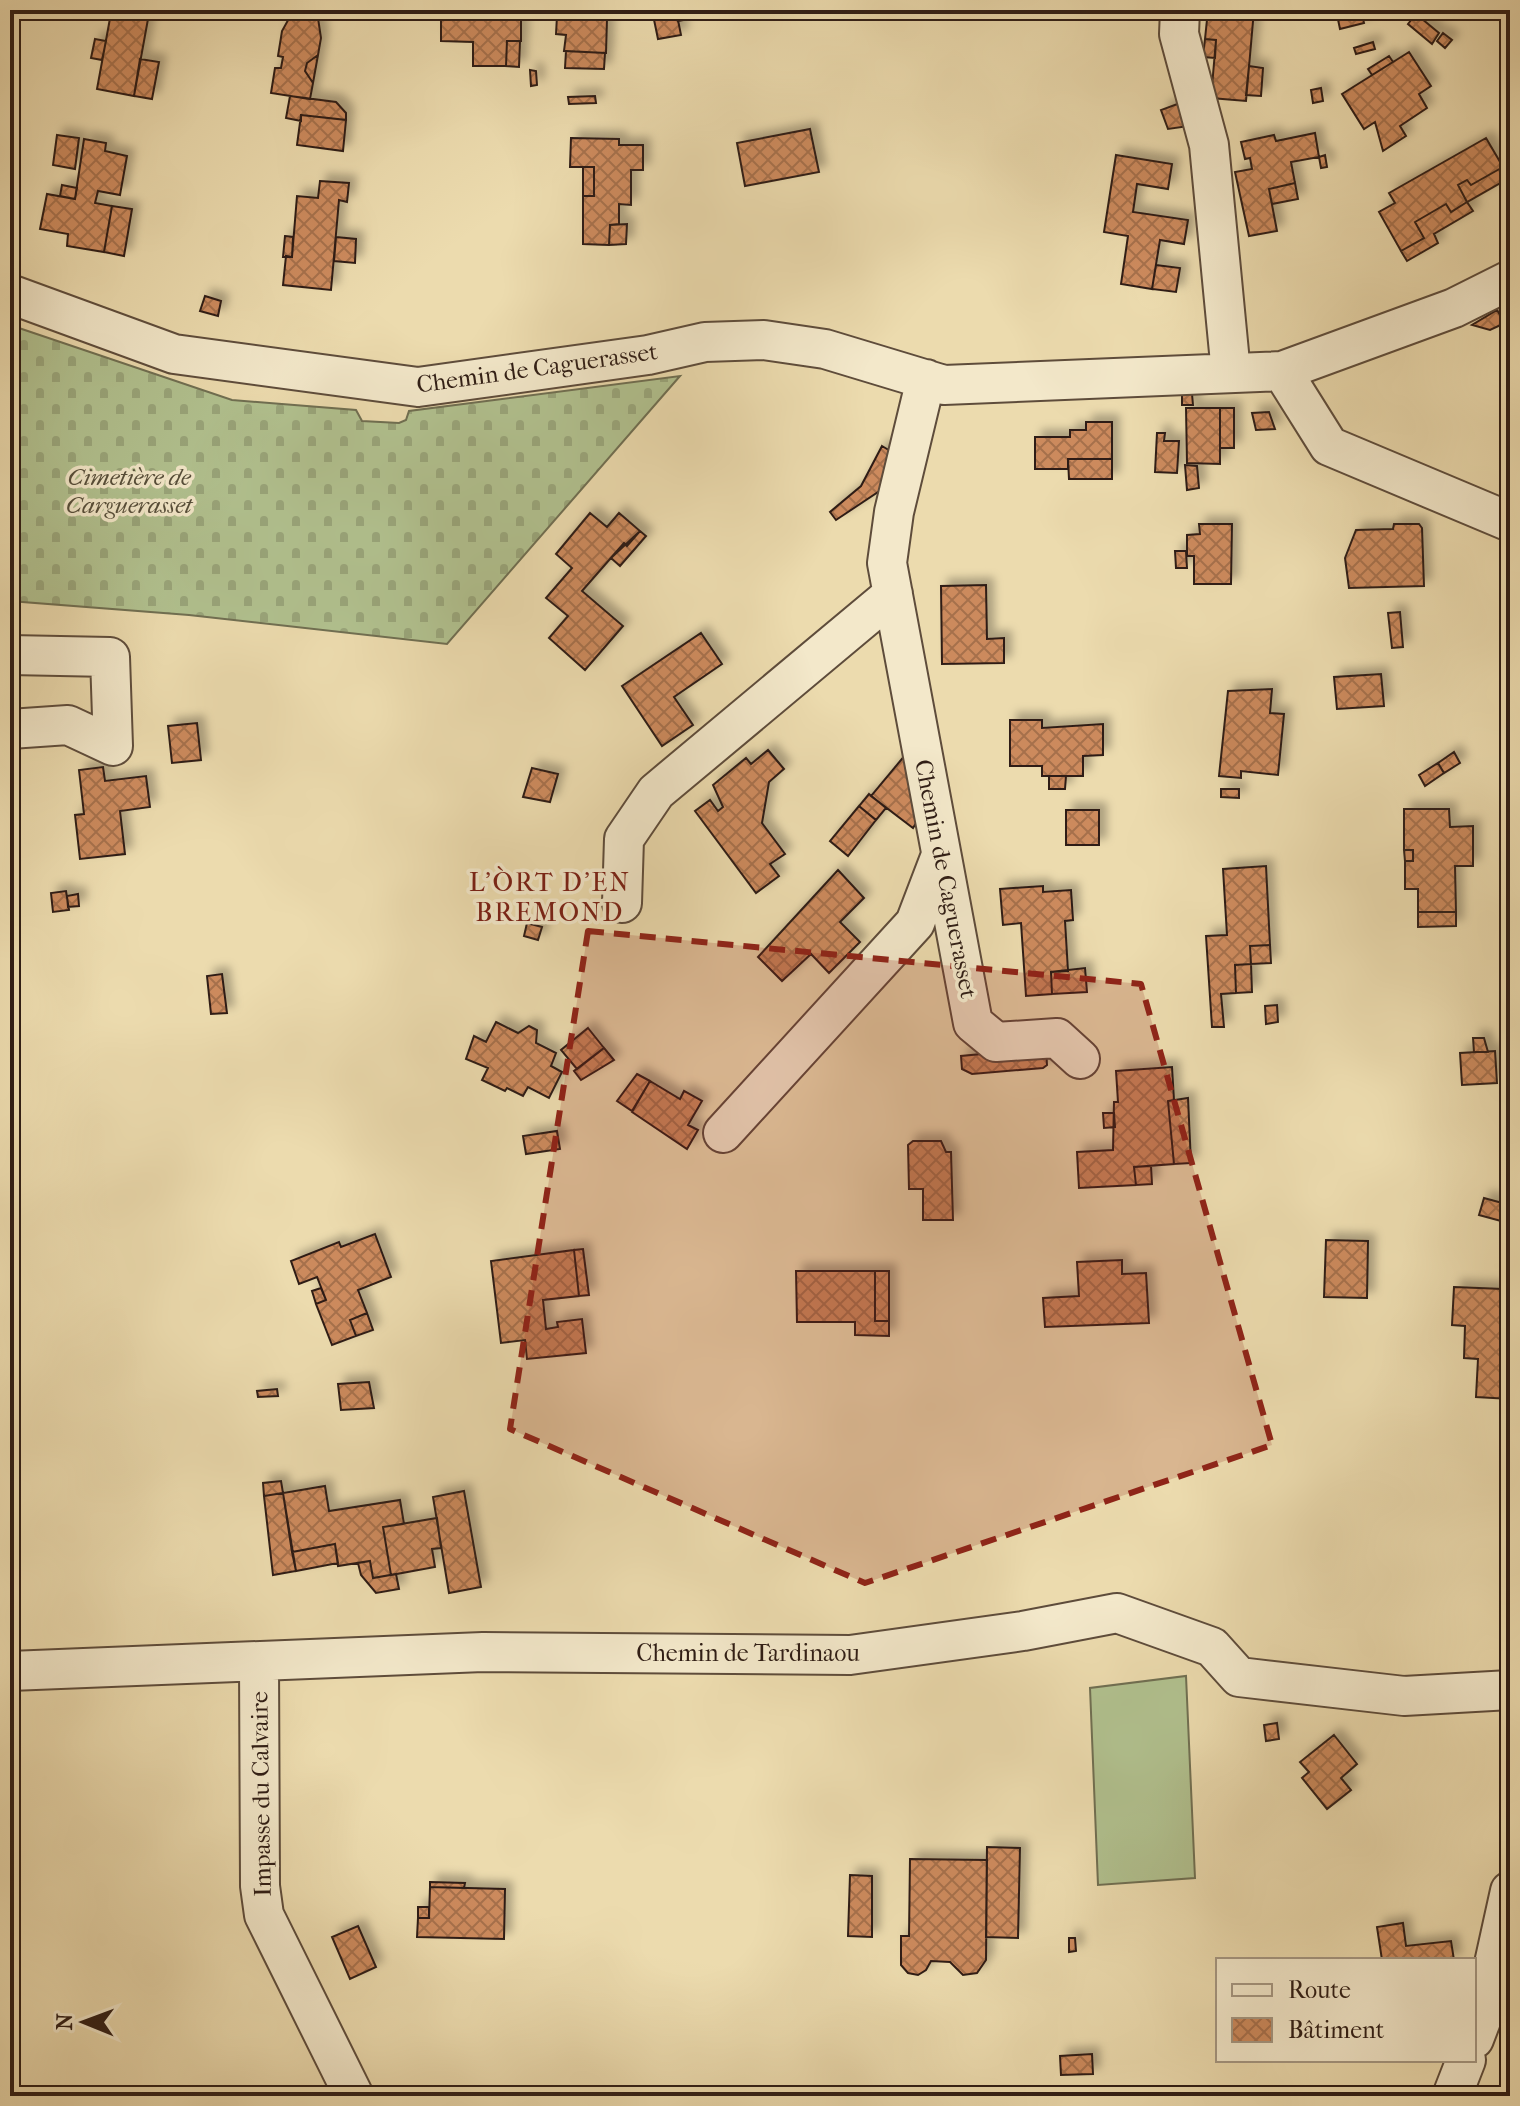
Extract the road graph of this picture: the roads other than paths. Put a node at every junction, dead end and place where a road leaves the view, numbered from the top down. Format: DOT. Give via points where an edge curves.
graph roads {
  1 [pos="1180,10"];
  2 [pos="1510,280"];
  3 [pos="10,294"];
  4 [pos="1282,371"];
  5 [pos="1231,373"];
  6 [pos="926,379"];
  7 [pos="1510,522"];
  8 [pos="893,594"];
  9 [pos="10,655"];
  10 [pos="10,729"];
  11 [pos="941,855"];
  12 [pos="622,903"];
  13 [pos="1080,1059"];
  14 [pos="723,1133"];
  15 [pos="259,1662"];
  16 [pos="10,1671"];
  17 [pos="1510,1690"];
  18 [pos="1510,1891"];
  19 [pos="1476,2034"];
  20 [pos="1465,2062"];
  21 [pos="354,2096"];
  22 [pos="1452,2096"];
  1 -- 5 [label="street" via="1179,34 1209,145"];
  2 -- 4 [label="street, Chemin de Caguerasset" via="1454,308"];
  3 -- 6 [label="street, Chemin de Caguerasset" via="174,354 418,387 648,355 705,342 764,340 825,349"];
  4 -- 5 [label="street, Chemin de Caguerasset"];
  4 -- 7 [label="street" via="1329,446"];
  5 -- 6 [label="street, Chemin de Caguerasset" via="944,385"];
  6 -- 8 [label="street, Chemin de Caguerasset" via="894,512 887,563"];
  8 -- 11 [label="street, Chemin de Caguerasset"];
  8 -- 12 [label="street" via="656,792 624,839"];
  9 -- 10 [label="street" via="110,657 113,746 68,725"];
  11 -- 13 [label="street, Chemin de Caguerasset" via="973,1023 996,1042 1057,1038"];
  11 -- 14 [label="street" via="915,923"];
  15 -- 16 [label="street, Chemin de Tardinaou"];
  15 -- 17 [label="street, Chemin de Tardinaou" via="483,1652 850,1655 1117,1613 1212,1647 1239,1677 1404,1696"];
  15 -- 21 [label="street, Impasse du Calvaire" via="264,1915"];
  18 -- 19 [label="street"];
  20 -- 22 [label="street"];
}
